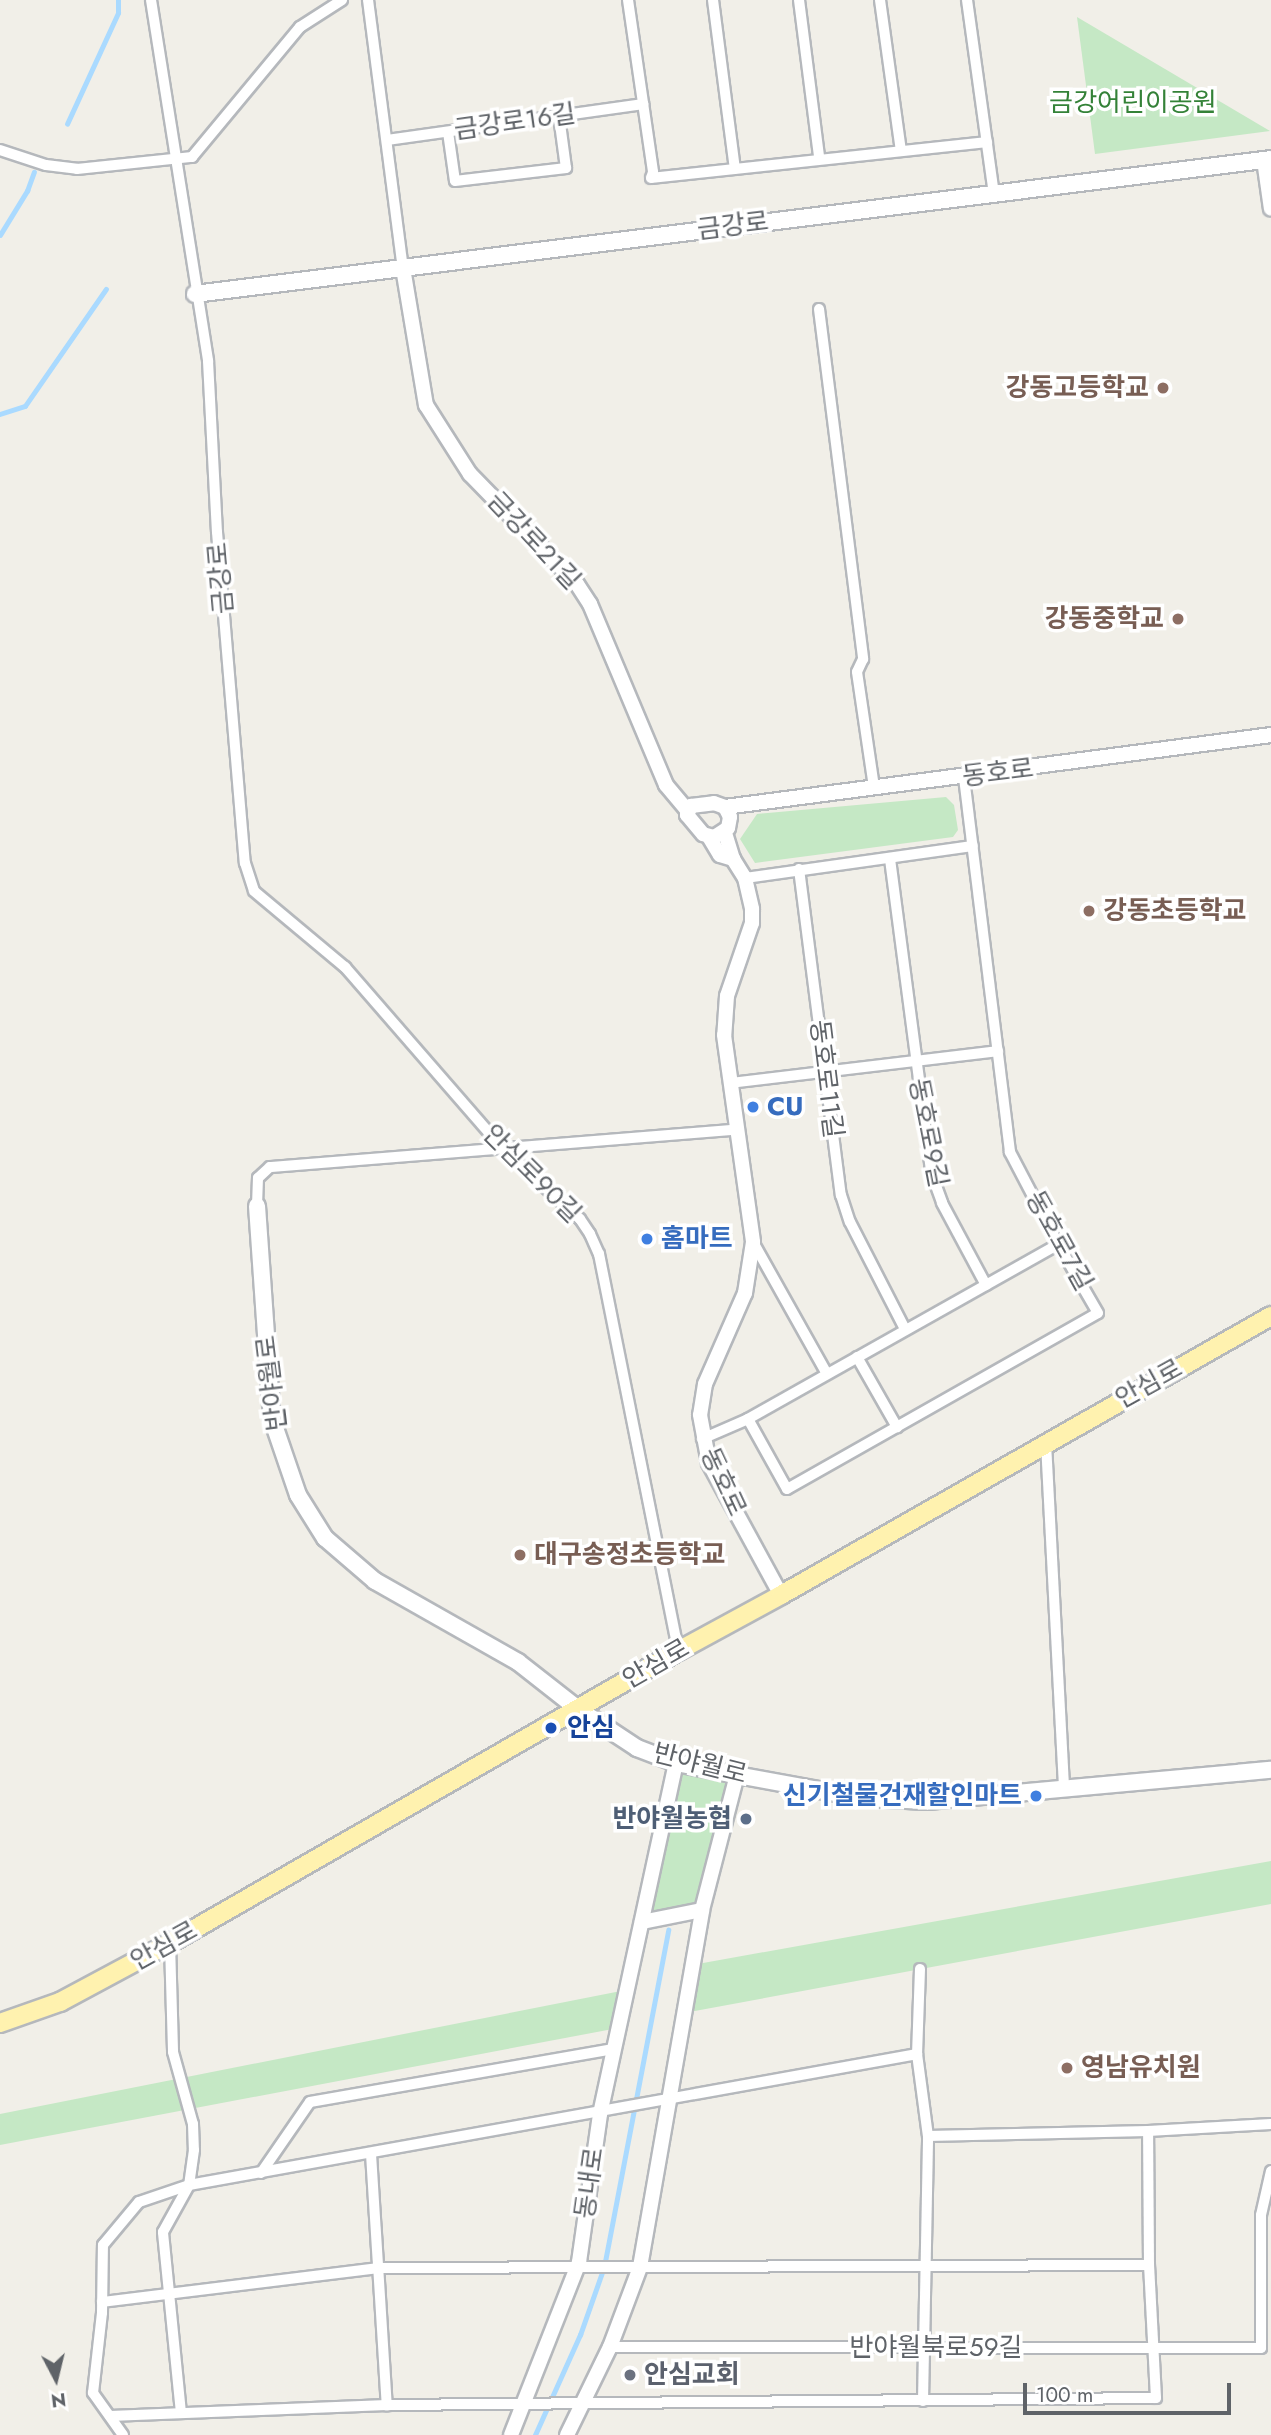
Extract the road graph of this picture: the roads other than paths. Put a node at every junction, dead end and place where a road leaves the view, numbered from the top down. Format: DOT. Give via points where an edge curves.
graph roads {
  1 [pos="151,0"];
  2 [pos="342,0"];
  3 [pos="368,0"];
  4 [pos="628,0"];
  5 [pos="713,0"];
  6 [pos="799,0"];
  7 [pos="880,0"];
  8 [pos="967,0"];
  9 [pos="643,104"];
  10 [pos="559,116"];
  11 [pos="448,132"];
  12 [pos="387,140"];
  13 [pos="987,142"];
  14 [pos="0,150"];
  15 [pos="901,151"];
  16 [pos="818,156"];
  17 [pos="1268,159"];
  18 [pos="178,160"];
  19 [pos="735,169"];
  20 [pos="995,194"];
  21 [pos="1271,209"];
  22 [pos="403,268"];
  23 [pos="195,294"];
  24 [pos="819,309"];
  25 [pos="1271,736"];
  26 [pos="964,777"];
  27 [pos="874,787"];
  28 [pos="725,807"];
  29 [pos="687,810"];
  30 [pos="725,833"];
  31 [pos="709,836"];
  32 [pos="973,846"];
  33 [pos="733,859"];
  34 [pos="890,859"];
  35 [pos="245,863"];
  36 [pos="799,870"];
  37 [pos="745,878"];
  38 [pos="998,1051"];
  39 [pos="914,1060"];
  40 [pos="825,1072"];
  41 [pos="730,1083"];
  42 [pos="738,1129"];
  43 [pos="503,1149"];
  44 [pos="257,1206"];
  45 [pos="753,1242"];
  46 [pos="1058,1244"];
  47 [pos="986,1285"];
  48 [pos="1271,1316"];
  49 [pos="905,1329"];
  50 [pos="857,1357"];
  51 [pos="827,1374"];
  52 [pos="748,1419"];
  53 [pos="897,1427"];
  54 [pos="702,1439"];
  55 [pos="1046,1443"];
  56 [pos="781,1595"];
  57 [pos="678,1651"];
  58 [pos="578,1709"];
  59 [pos="676,1763"];
  60 [pos="1271,1770"];
  61 [pos="737,1775"];
  62 [pos="1064,1790"];
  63 [pos="702,1910"];
  64 [pos="642,1922"];
  65 [pos="170,1943"];
  66 [pos="919,1969"];
  67 [pos="0,2023"];
  68 [pos="613,2049"];
  69 [pos="918,2054"];
  70 [pos="669,2101"];
  71 [pos="600,2114"];
  72 [pos="1271,2124"];
  73 [pos="1148,2131"];
  74 [pos="928,2136"];
  75 [pos="371,2154"];
  76 [pos="1271,2171"];
  77 [pos="261,2173"];
  78 [pos="189,2185"];
  79 [pos="1149,2265"];
  80 [pos="924,2266"];
  81 [pos="577,2267"];
  82 [pos="640,2267"];
  83 [pos="380,2268"];
  84 [pos="170,2294"];
  85 [pos="102,2302"];
  86 [pos="610,2347"];
  87 [pos="924,2348"];
  88 [pos="1155,2348"];
  89 [pos="923,2401"];
  90 [pos="526,2404"];
  91 [pos="387,2405"];
  92 [pos="583,2405"];
  93 [pos="181,2413"];
  94 [pos="110,2416"];
  95 [pos="122,2435"];
  96 [pos="511,2435"];
  97 [pos="567,2435"];
  1 -- 18 [label="street, 금강로"];
  2 -- 18 [label="street" via="300,27 192,157"];
  3 -- 12 [label="street"];
  4 -- 9 [label="street"];
  5 -- 19 [label="street"];
  6 -- 16 [label="street"];
  7 -- 15 [label="street"];
  8 -- 13 [label="street"];
  9 -- 10 [label="street, 금강로16길"];
  9 -- 19 [label="street" via="651,178"];
  10 -- 11 [label="street, 금강로16길"];
  10 -- 11 [label="street" via="566,169 455,181"];
  11 -- 12 [label="street, 금강로16길"];
  12 -- 22 [label="street"];
  13 -- 15 [label="street"];
  13 -- 20 [label="street"];
  14 -- 18 [label="street" via="46,165 77,169"];
  15 -- 19 [label="street"];
  17 -- 20 [label="main road, 금강로"];
  17 -- 21 [label="street"];
  18 -- 23 [label="street, 금강로"];
  20 -- 22 [label="main road, 금강로"];
  22 -- 23 [label="main road, 금강로"];
  22 -- 29 [label="street, 금강로21길" via="426,405 470,474 577,584 590,604 666,785"];
  23 -- 35 [label="street, 금강로" via="208,361 217,532"];
  24 -- 27 [label="street" via="863,659 857,672"];
  25 -- 26 [label="street, 동호로"];
  26 -- 27 [label="street, 동호로"];
  26 -- 32 [label="street, 동호로7길"];
  27 -- 28 [label="street, 동호로"];
  28 -- 29 [label="street" via="696,804"];
  28 -- 30 [label="street" via="730,823"];
  29 -- 31 [label="street" via="691,821"];
  30 -- 31 [label="street"];
  30 -- 33 [label="street"];
  31 -- 33 [label="street" via="720,855"];
  32 -- 34 [label="street"];
  32 -- 38 [label="street, 동호로7길"];
  33 -- 37 [label="street, 동호로"];
  34 -- 36 [label="street"];
  34 -- 39 [label="street, 동호로9길"];
  35 -- 43 [label="street, 안심로90길" via="254,891 345,967"];
  36 -- 37 [label="street"];
  36 -- 40 [label="street, 동호로11길"];
  37 -- 41 [label="street, 동호로" via="752,923 724,1013"];
  38 -- 39 [label="street"];
  38 -- 46 [label="street, 동호로7길" via="1010,1152"];
  39 -- 40 [label="street"];
  39 -- 47 [label="street, 동호로9길" via="931,1172 942,1203"];
  40 -- 41 [label="street"];
  40 -- 49 [label="street, 동호로11길" via="841,1195 850,1222"];
  41 -- 42 [label="street, 동호로"];
  42 -- 43 [label="street"];
  42 -- 45 [label="street, 동호로"];
  43 -- 44 [label="street" via="270,1167 258,1178"];
  43 -- 57 [label="street, 안심로90길" via="580,1219 599,1254"];
  44 -- 58 [label="main road, 반야월로" via="272,1419 298,1495 325,1538 375,1581 518,1662"];
  45 -- 51 [label="street, 동호로"];
  45 -- 54 [label="street, 동호로" via="741,1303 705,1384"];
  46 -- 47 [label="street"];
  46 -- 53 [label="street, 동호로7길" via="1098,1313"];
  47 -- 49 [label="street"];
  48 -- 55 [label="main road, 안심로"];
  49 -- 50 [label="street"];
  50 -- 51 [label="street"];
  50 -- 53 [label="street"];
  51 -- 52 [label="street"];
  52 -- 53 [label="street, 동호로7길" via="787,1489"];
  52 -- 54 [label="street"];
  54 -- 56 [label="street, 동호로" via="709,1463"];
  55 -- 56 [label="main road, 안심로"];
  55 -- 62 [label="street"];
  56 -- 57 [label="main road, 안심로"];
  57 -- 58 [label="main road, 안심로"];
  58 -- 59 [label="main road, 반야월로" via="637,1748"];
  58 -- 65 [label="main road, 안심로"];
  59 -- 61 [label="main road, 반야월로"];
  59 -- 64 [label="street, 동내로"];
  60 -- 62 [label="main road, 반야월로"];
  61 -- 62 [label="main road, 반야월로" via="862,1798 928,1801"];
  61 -- 63 [label="street"];
  63 -- 64 [label="street"];
  63 -- 70 [label="street"];
  64 -- 68 [label="street, 동내로"];
  65 -- 67 [label="main road, 안심로" via="60,2002"];
  65 -- 78 [label="street" via="173,2052 193,2124"];
  66 -- 69 [label="street"];
  68 -- 71 [label="street, 동내로"];
  68 -- 77 [label="street" via="310,2102"];
  69 -- 70 [label="street"];
  69 -- 74 [label="street"];
  70 -- 71 [label="street"];
  70 -- 82 [label="street"];
  71 -- 75 [label="street"];
  71 -- 81 [label="street, 동내로"];
  72 -- 73 [label="street"];
  73 -- 74 [label="street"];
  73 -- 79 [label="street"];
  74 -- 80 [label="street"];
  75 -- 77 [label="street"];
  75 -- 83 [label="street"];
  76 -- 88 [label="street, 반야월북로59길" via="1261,2215 1261,2348"];
  77 -- 78 [label="street"];
  78 -- 84 [label="street" via="163,2232"];
  78 -- 85 [label="street" via="139,2202 103,2245"];
  79 -- 80 [label="street"];
  79 -- 88 [label="street"];
  80 -- 82 [label="street"];
  80 -- 87 [label="street"];
  81 -- 82 [label="street"];
  81 -- 83 [label="street"];
  81 -- 90 [label="street, 동내로"];
  82 -- 86 [label="street"];
  83 -- 84 [label="street"];
  83 -- 91 [label="street"];
  84 -- 85 [label="street"];
  84 -- 93 [label="street"];
  85 -- 94 [label="street" via="93,2393"];
  86 -- 87 [label="street, 반야월북로59길"];
  86 -- 92 [label="street"];
  87 -- 88 [label="street, 반야월북로59길"];
  87 -- 89 [label="street"];
  88 -- 89 [label="street" via="1156,2398"];
  89 -- 92 [label="street"];
  90 -- 91 [label="street"];
  90 -- 92 [label="street"];
  90 -- 96 [label="street, 동내로"];
  91 -- 93 [label="street"];
  92 -- 97 [label="street"];
  93 -- 94 [label="street"];
  94 -- 95 [label="street"];
}
